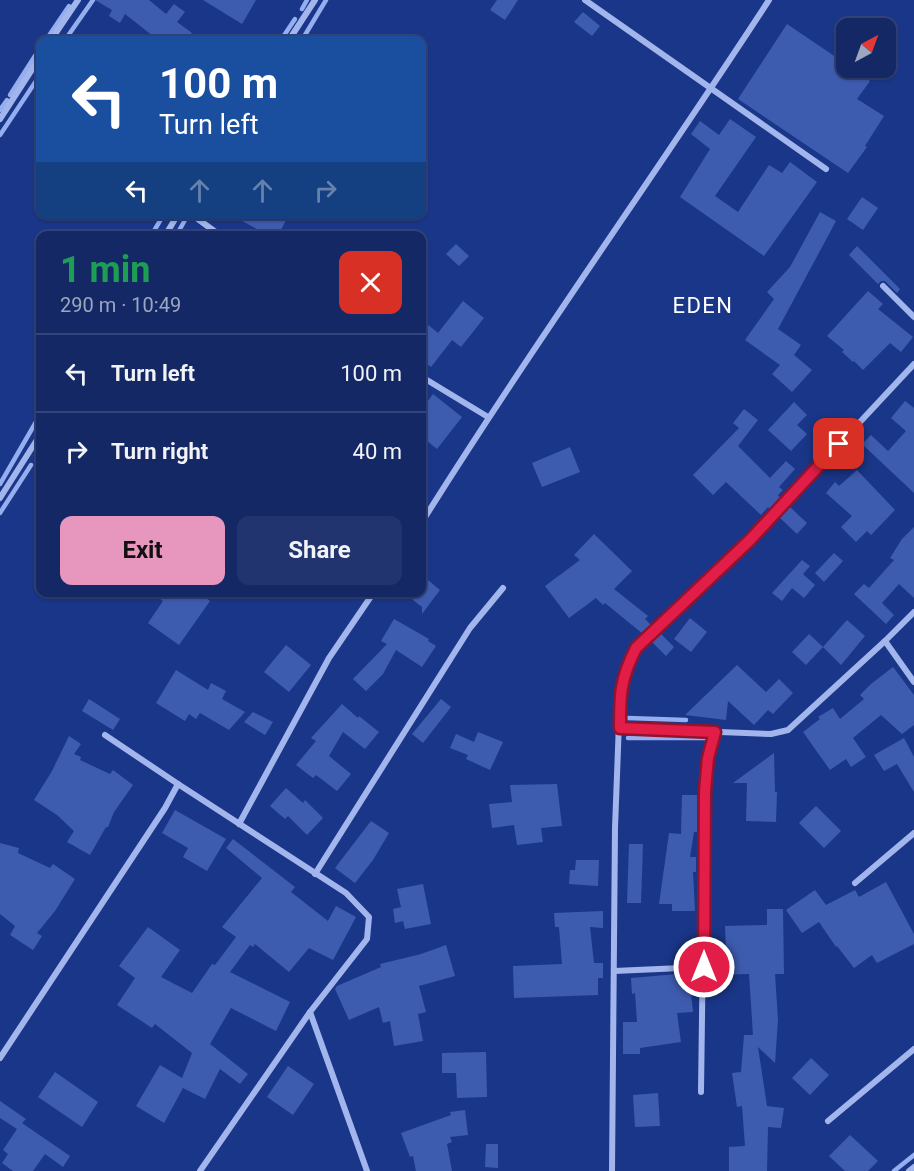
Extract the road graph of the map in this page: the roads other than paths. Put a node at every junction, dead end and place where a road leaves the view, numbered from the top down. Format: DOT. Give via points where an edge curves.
graph roads {
  1 [pos="78,0"];
  2 [pos="315,0"];
  3 [pos="585,0"];
  4 [pos="769,0"];
  5 [pos="54,36"];
  6 [pos="292,36"];
  7 [pos="36,63"];
  8 [pos="711,89"];
  9 [pos="0,119"];
  10 [pos="826,169"];
  11 [pos="197,219"];
  12 [pos="215,231"];
  13 [pos="883,286"];
  14 [pos="914,317"];
  15 [pos="914,364"];
  16 [pos="426,379"];
  17 [pos="488,417"];
  18 [pos="36,441"];
  19 [pos="0,498"];
  20 [pos="426,516"];
  21 [pos="503,588"];
  22 [pos="371,597"];
  23 [pos="914,612"];
  24 [pos="885,641"];
  25 [pos="914,682"];
  26 [pos="620,728"];
  27 [pos="715,732"];
  28 [pos="105,735"];
  29 [pos="178,784"];
  30 [pos="240,824"];
  31 [pos="914,833"];
  32 [pos="315,874"];
  33 [pos="855,883"];
  34 [pos="704,967"];
  35 [pos="614,970"];
  36 [pos="310,1012"];
  37 [pos="914,1049"];
  38 [pos="0,1058"];
  39 [pos="701,1092"];
  40 [pos="828,1121"];
  41 [pos="914,1167"];
  42 [pos="200,1171"];
  43 [pos="367,1171"];
  44 [pos="612,1171"];
  45 [pos="909,1171"];
  1 -- 5 [label="street"];
  2 -- 6 [label="street"];
  3 -- 8 [label="street"];
  4 -- 8 [label="street"];
  7 -- 9 [label="street"];
  8 -- 10 [label="street"];
  8 -- 17 [label="street"];
  11 -- 12 [label="street"];
  13 -- 14 [label="street"];
  15 -- 26 [label="street" via="750,540 636,648 625,670"];
  16 -- 17 [label="street"];
  17 -- 20 [label="street"];
  18 -- 19 [label="street"];
  21 -- 32 [label="street" via="470,628"];
  22 -- 30 [label="street" via="329,658"];
  23 -- 24 [label="street"];
  24 -- 25 [label="street"];
  24 -- 27 [label="street" via="788,730 771,734"];
  26 -- 27 [label="street"];
  26 -- 35 [label="street"];
  27 -- 34 [label="street" via="705,791"];
  28 -- 29 [label="street"];
  29 -- 30 [label="street"];
  29 -- 38 [label="street"];
  30 -- 32 [label="street"];
  31 -- 33 [label="street"];
  32 -- 36 [label="street" via="346,893 369,917 367,939"];
  34 -- 35 [label="street"];
  34 -- 39 [label="street"];
  35 -- 44 [label="street"];
  36 -- 42 [label="street"];
  36 -- 43 [label="street"];
  37 -- 40 [label="street"];
  41 -- 45 [label="street"];
}
